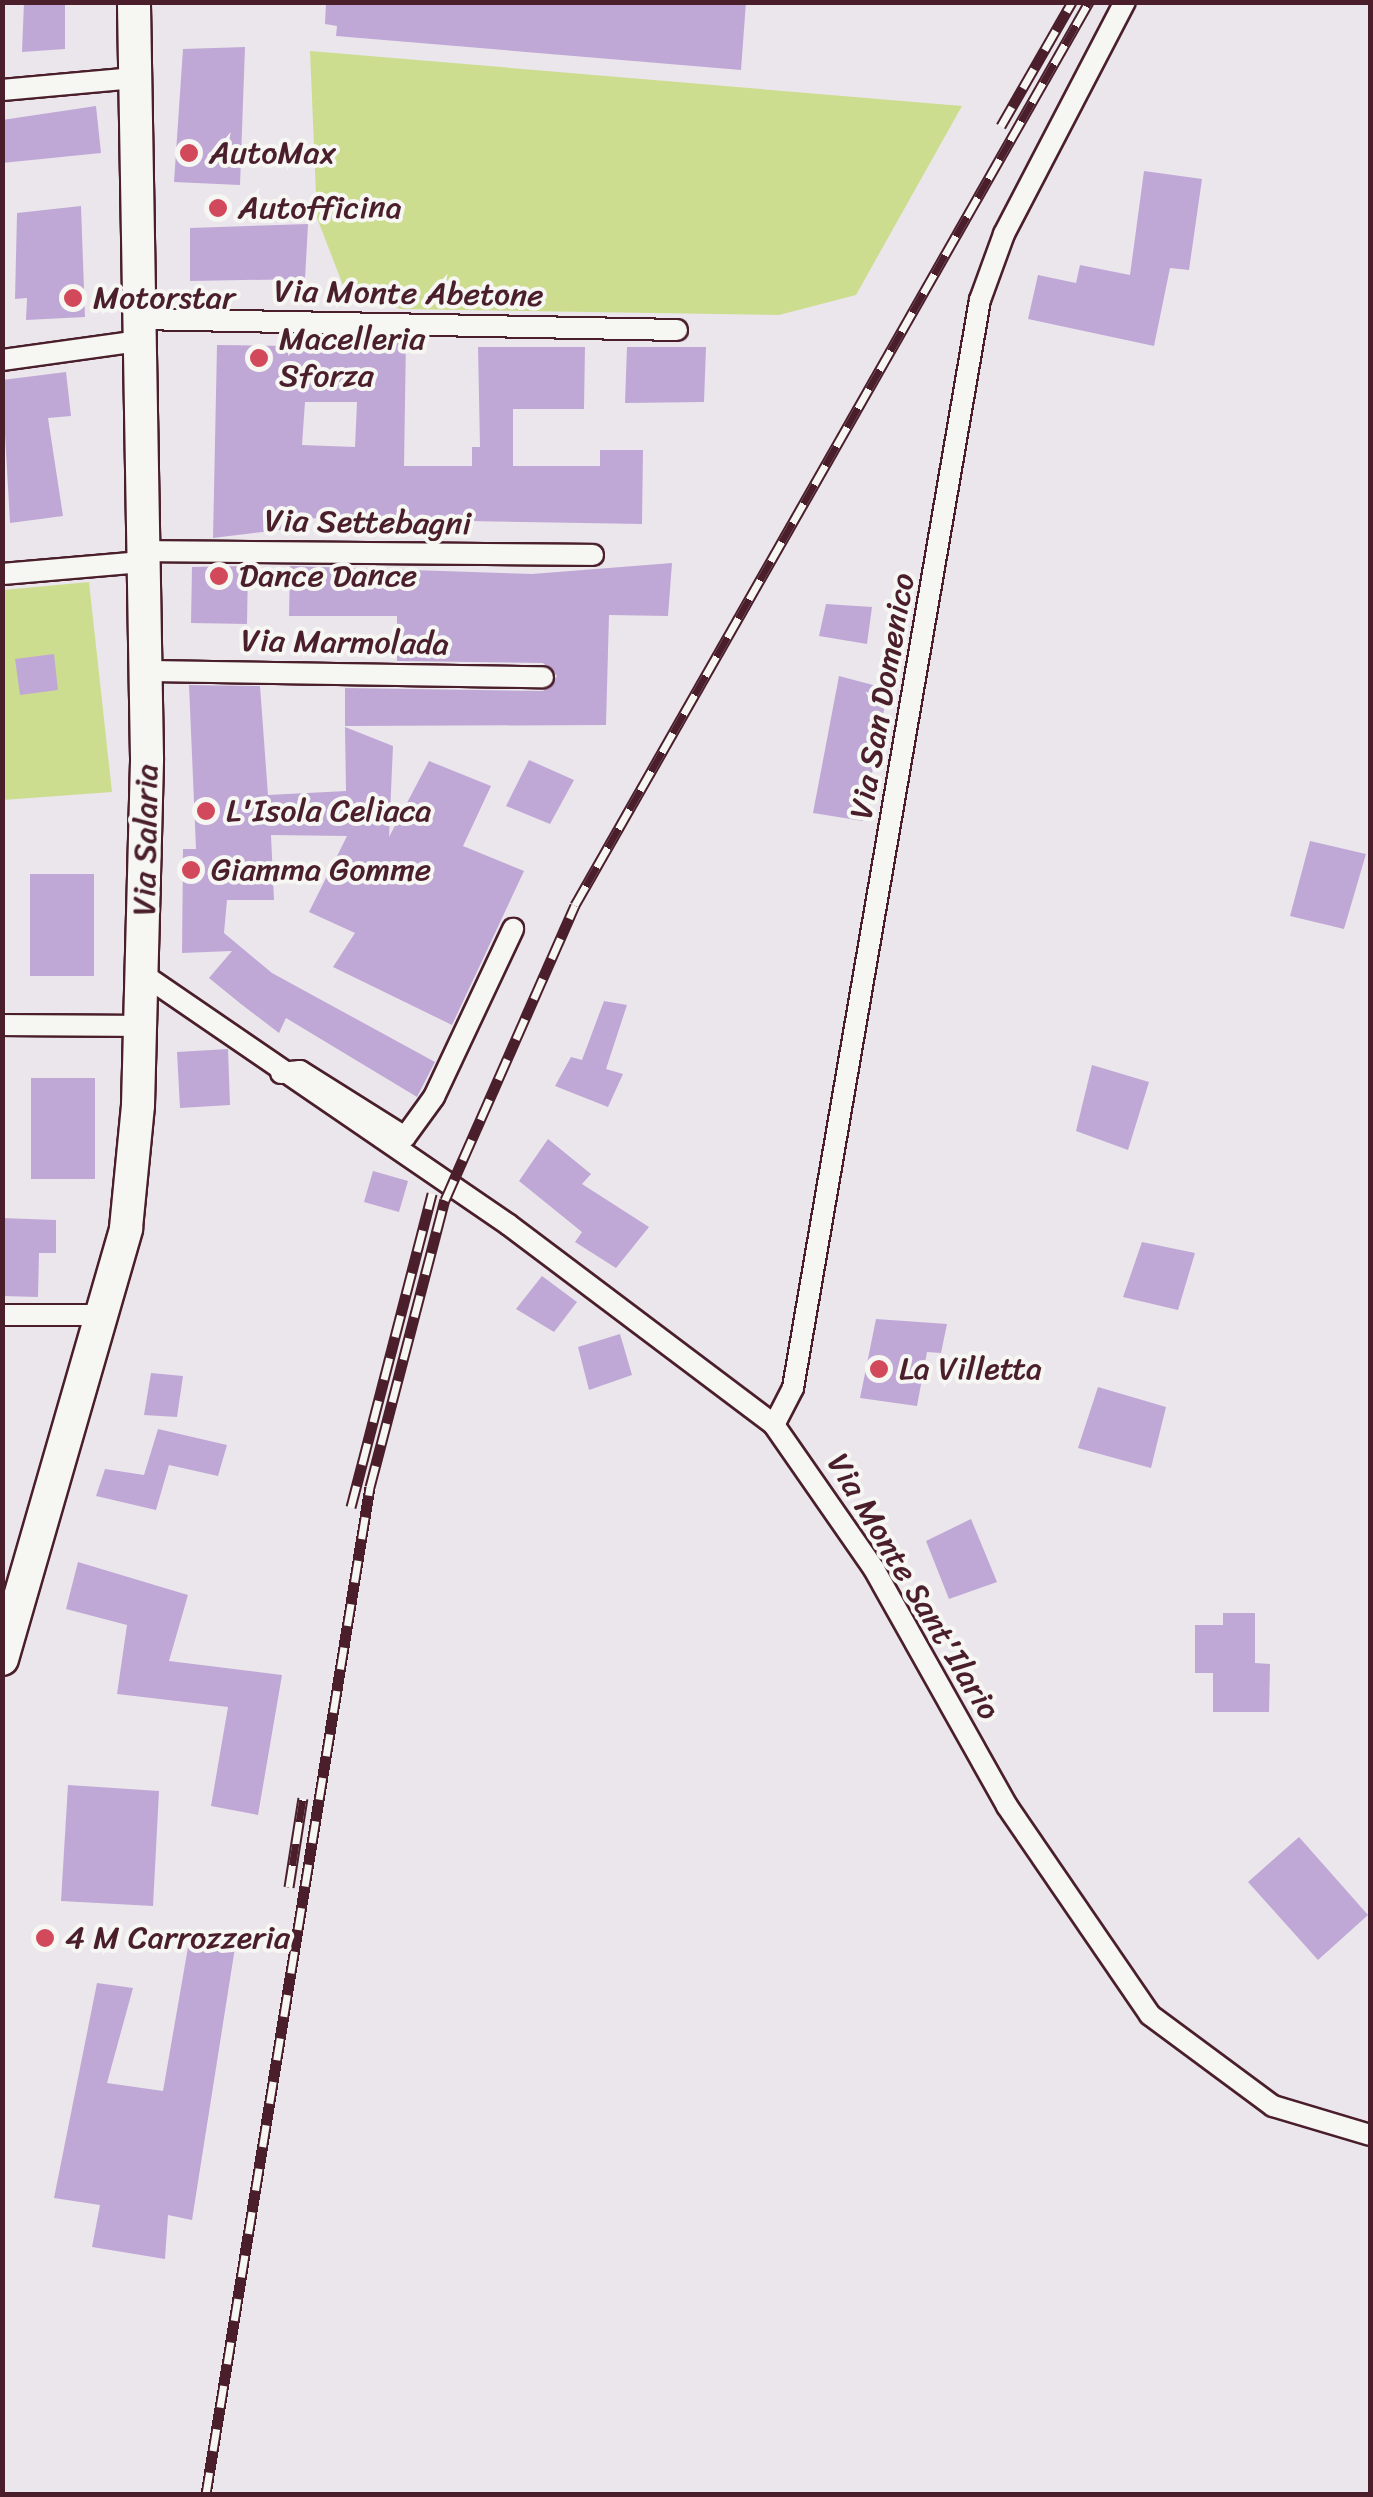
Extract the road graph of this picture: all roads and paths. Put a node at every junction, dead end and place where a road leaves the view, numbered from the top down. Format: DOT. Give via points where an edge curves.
graph roads {
  1 [pos="134,2"];
  2 [pos="1125,2"];
  3 [pos="135,78"];
  4 [pos="2,90"];
  5 [pos="139,330"];
  6 [pos="677,330"];
  7 [pos="2,360"];
  8 [pos="593,555"];
  9 [pos="143,557"];
  10 [pos="2,574"];
  11 [pos="145,672"];
  12 [pos="543,677"];
  13 [pos="514,928"];
  14 [pos="144,975"];
  15 [pos="2,1025"];
  16 [pos="142,1026"];
  17 [pos="281,1072"];
  18 [pos="2,1315"];
  19 [pos="101,1315"];
  20 [pos="774,1425"];
  21 [pos="2,1659"];
  22 [pos="1370,2135"];
  1 -- 3 [label="main road, Via Salaria"];
  2 -- 20 [label="street, Via San Domenico" via="999,244 980,300 792,1388"];
  3 -- 4 [label="street"];
  3 -- 5 [label="main road, Via Salaria"];
  5 -- 6 [label="street, Via Monte Abetone"];
  5 -- 7 [label="street, Via Monte Abetone"];
  5 -- 9 [label="main road, Via Salaria"];
  8 -- 9 [label="street, Via Settebagni"];
  9 -- 10 [label="street, Via Settebagni"];
  9 -- 11 [label="main road, Via Salaria"];
  11 -- 12 [label="street, Via Marmolada"];
  11 -- 14 [label="main road, Via Salaria"];
  13 -- 17 [label="street" via="434,1096 405,1137 300,1070"];
  14 -- 16 [label="main road, Via Salaria"];
  14 -- 17 [label="street, Via Monte Sant'Ilario"];
  15 -- 16 [label="street"];
  16 -- 19 [label="main road, Via Salaria" via="126,1228"];
  17 -- 20 [label="street, Via Monte Sant'Ilario" via="509,1225"];
  18 -- 19 [label="street"];
  19 -- 21 [label="main road, Via Salaria"];
  20 -- 22 [label="street, Via Monte Sant'Ilario" via="874,1569 1007,1806 1150,2015 1273,2106"];
}
